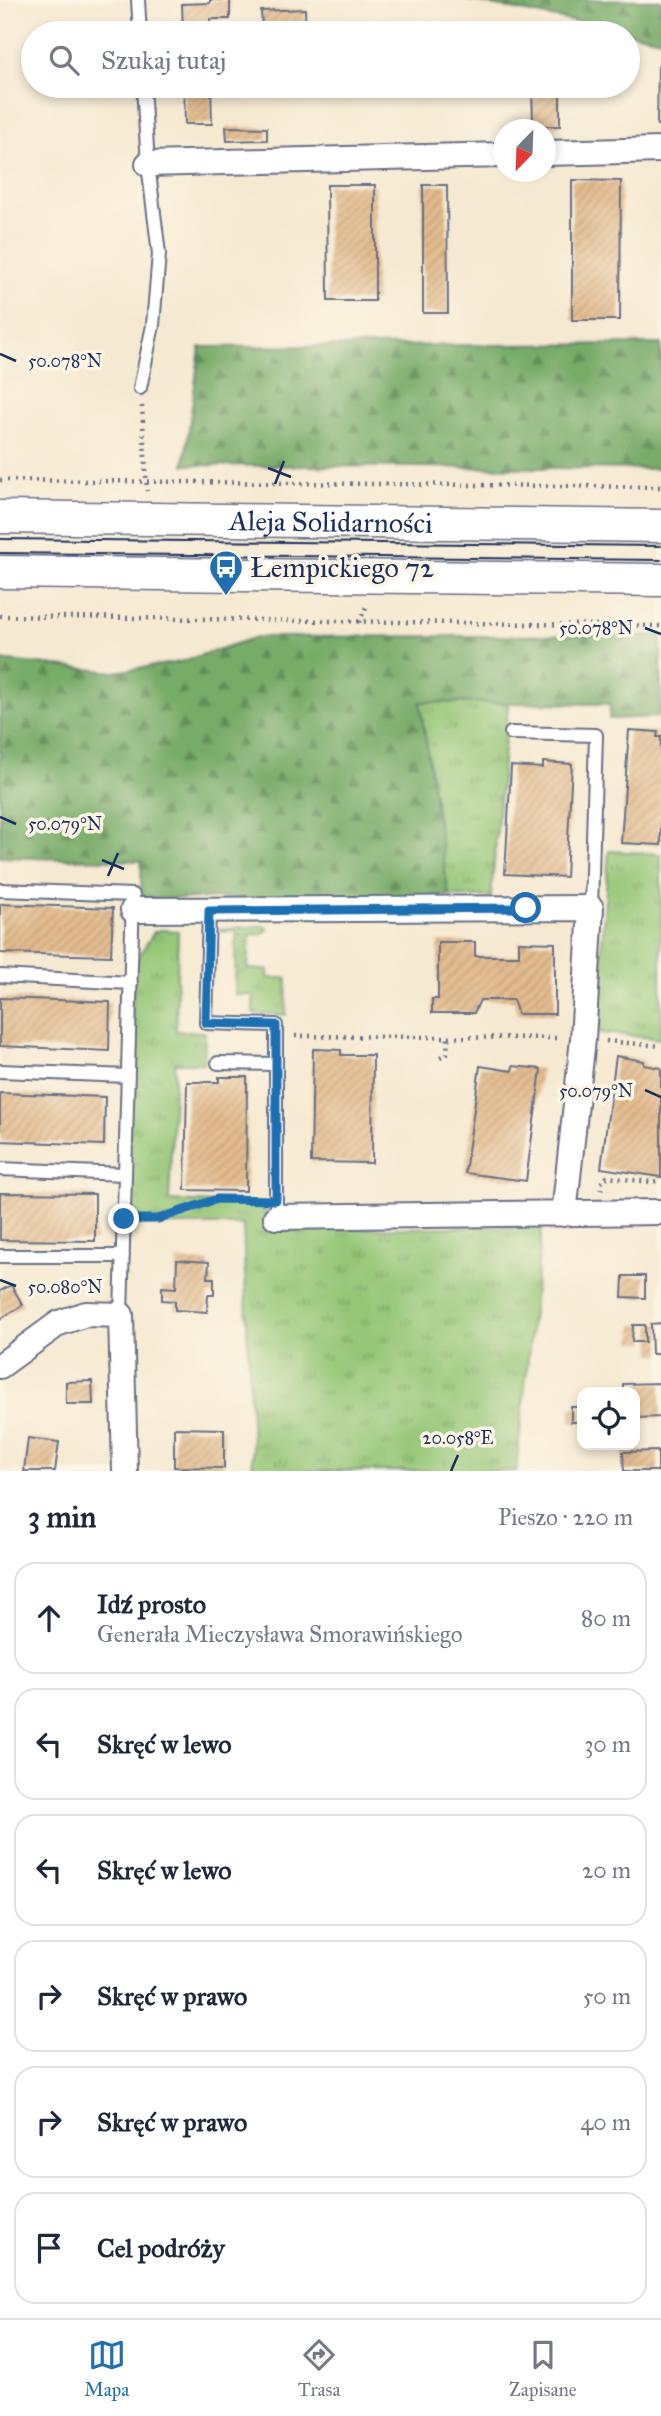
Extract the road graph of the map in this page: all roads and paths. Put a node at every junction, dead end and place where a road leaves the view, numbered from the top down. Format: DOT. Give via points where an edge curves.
graph roads {
  1 [pos="138,0"];
  2 [pos="139,21"];
  3 [pos="144,98"];
  4 [pos="661,150"];
  5 [pos="556,153"];
  6 [pos="493,155"];
  7 [pos="148,164"];
  8 [pos="140,388"];
  9 [pos="0,480"];
  10 [pos="147,481"];
  11 [pos="661,487"];
  12 [pos="0,517"];
  13 [pos="148,520"];
  14 [pos="661,526"];
  15 [pos="0,572"];
  16 [pos="661,580"];
  17 [pos="366,608"];
  18 [pos="0,616"];
  19 [pos="359,622"];
  20 [pos="661,626"];
  21 [pos="511,733"];
  22 [pos="0,890"];
  23 [pos="133,903"];
  24 [pos="591,908"];
  25 [pos="209,911"];
  26 [pos="0,976"];
  27 [pos="131,983"];
  28 [pos="290,1035"];
  29 [pos="447,1037"];
  30 [pos="583,1039"];
  31 [pos="661,1046"];
  32 [pos="440,1057"];
  33 [pos="218,1063"];
  34 [pos="275,1064"];
  35 [pos="0,1070"];
  36 [pos="128,1076"];
  37 [pos="0,1169"];
  38 [pos="125,1174"];
  39 [pos="661,1180"];
  40 [pos="600,1198"];
  41 [pos="276,1208"];
  42 [pos="661,1212"];
  43 [pos="564,1214"];
  44 [pos="124,1219"];
  45 [pos="0,1256"];
  46 [pos="123,1256"];
  47 [pos="121,1315"];
  48 [pos="0,1366"];
  49 [pos="125,1471"];
  1 -- 2 [label="lane"];
  3 -- 7 [label="lane"];
  4 -- 5 [label="street"];
  6 -- 7 [label="street"];
  7 -- 8 [label="lane" via="159,254 153,325"];
  8 -- 10 [label="path"];
  9 -- 10 [label="path"];
  10 -- 11 [label="path"];
  10 -- 13 [label="path"];
  12 -- 13 [label="street, Aleja Solidarności"];
  13 -- 14 [label="street, Aleja Solidarności"];
  15 -- 16 [label="street, Aleja Solidarności"];
  17 -- 19 [label="path"];
  18 -- 19 [label="path"];
  19 -- 20 [label="path"];
  21 -- 24 [label="lane" via="596,735"];
  22 -- 23 [label="lane"];
  23 -- 25 [label="street"];
  23 -- 27 [label="lane"];
  24 -- 25 [label="street"];
  24 -- 30 [label="street"];
  25 -- 34 [label="lane" via="206,1023 276,1025"];
  26 -- 27 [label="lane"];
  27 -- 36 [label="lane"];
  28 -- 29 [label="path"];
  29 -- 30 [label="path"];
  29 -- 32 [label="path" via="447,1054"];
  30 -- 31 [label="path"];
  30 -- 43 [label="street"];
  33 -- 34 [label="lane"];
  34 -- 41 [label="lane"];
  35 -- 36 [label="lane"];
  36 -- 38 [label="lane"];
  37 -- 38 [label="lane"];
  38 -- 44 [label="lane"];
  39 -- 40 [label="path" via="607,1177 601,1182"];
  41 -- 43 [label="street"];
  41 -- 44 [label="path" via="217,1199 158,1219"];
  42 -- 43 [label="street"];
  44 -- 46 [label="lane"];
  45 -- 46 [label="lane"];
  46 -- 47 [label="lane"];
  47 -- 48 [label="street" via="86,1314 59,1323"];
  47 -- 49 [label="street"];
}
